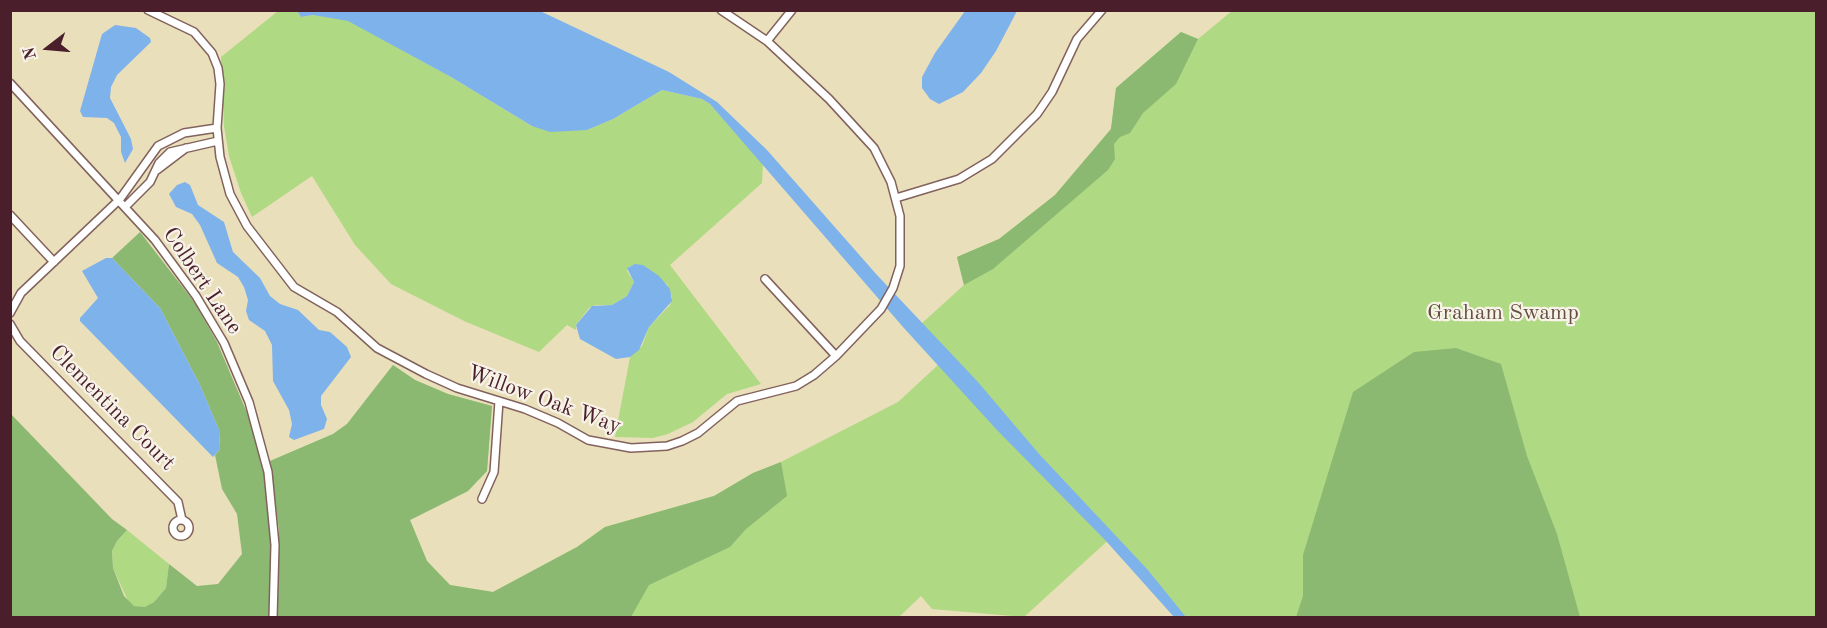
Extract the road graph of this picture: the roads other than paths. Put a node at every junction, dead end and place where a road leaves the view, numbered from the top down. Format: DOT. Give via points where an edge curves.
graph roads {
  1 [pos="148,10"];
  2 [pos="721,10"];
  3 [pos="792,10"];
  4 [pos="1102,10"];
  5 [pos="767,41"];
  6 [pos="10,83"];
  7 [pos="217,128"];
  8 [pos="218,141"];
  9 [pos="896,198"];
  10 [pos="120,199"];
  11 [pos="126,206"];
  12 [pos="10,215"];
  13 [pos="54,262"];
  14 [pos="765,279"];
  15 [pos="10,313"];
  16 [pos="10,324"];
  17 [pos="836,356"];
  18 [pos="499,401"];
  19 [pos="482,500"];
  20 [pos="182,520"];
  21 [pos="273,618"];
  1 -- 7 [label="street, Willow Oak Way" via="194,32 212,54 220,84"];
  2 -- 5 [label="street, Willow Oak Way"];
  3 -- 5 [label="street"];
  4 -- 9 [label="street" via="1077,39 1037,114 992,159 959,179"];
  5 -- 9 [label="street, Willow Oak Way" via="863,133 885,167"];
  6 -- 10 [label="street, Colbert Lane"];
  7 -- 8 [label="street, Willow Oak Way"];
  7 -- 10 [label="street" via="184,133 158,146"];
  8 -- 11 [label="street" via="187,147 157,170"];
  8 -- 18 [label="street, Willow Oak Way" via="222,170 235,205 294,287 337,312 389,355 442,382"];
  9 -- 17 [label="street, Willow Oak Way" via="901,255 893,288 881,309"];
  10 -- 11 [label="street, Colbert Lane"];
  10 -- 13 [label="street"];
  11 -- 21 [label="street, Colbert Lane" via="204,307 249,402 272,501 276,561"];
  12 -- 13 [label="street"];
  13 -- 15 [label="street" via="18,296"];
  14 -- 17 [label="street"];
  16 -- 20 [label="street, Clementina Court" via="20,341 178,502"];
  17 -- 18 [label="street, Willow Oak Way" via="796,386 737,401 698,433 667,446 602,445"];
  18 -- 19 [label="street" via="494,472"];
}
